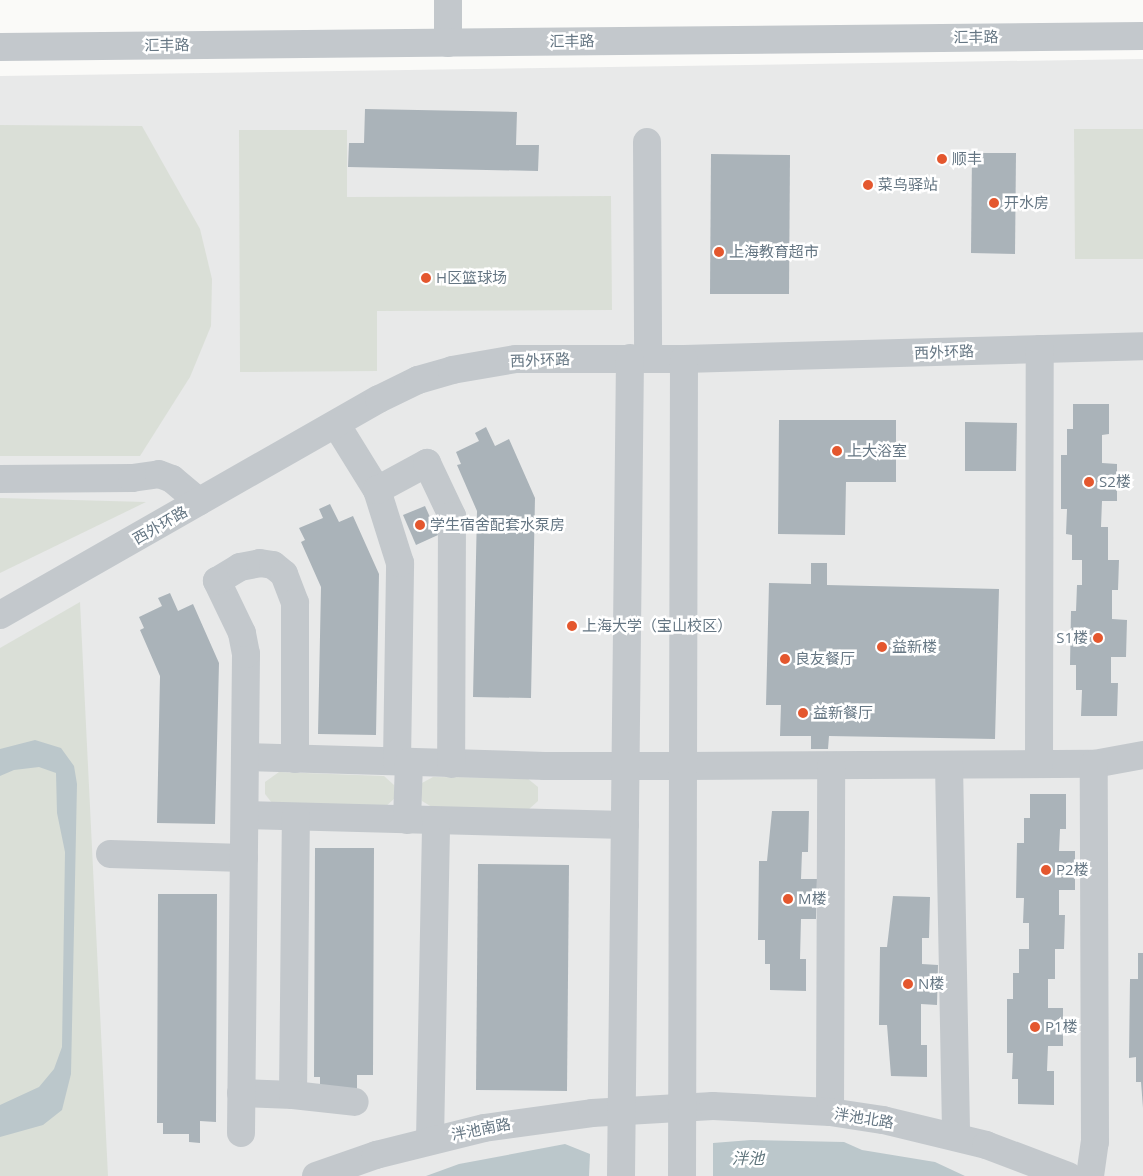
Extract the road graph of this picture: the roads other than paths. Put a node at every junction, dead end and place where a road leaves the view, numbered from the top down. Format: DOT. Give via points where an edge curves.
graph roads {
  1 [pos="448,0"];
  2 [pos="1143,36"];
  3 [pos="448,43"];
  4 [pos="0,47"];
  5 [pos="647,142"];
  6 [pos="1143,346"];
  7 [pos="1040,349"];
  8 [pos="639,358"];
  9 [pos="684,359"];
  10 [pos="336,424"];
  11 [pos="0,479"];
  12 [pos="377,490"];
  13 [pos="199,502"];
  14 [pos="0,615"];
  15 [pos="1143,756"];
  16 [pos="245,757"];
  17 [pos="295,759"];
  18 [pos="403,761"];
  19 [pos="451,764"];
  20 [pos="1039,764"];
  21 [pos="1094,764"];
  22 [pos="949,765"];
  23 [pos="626,766"];
  24 [pos="683,766"];
  25 [pos="831,766"];
  26 [pos="244,815"];
  27 [pos="296,817"];
  28 [pos="407,820"];
  29 [pos="436,821"];
  30 [pos="624,825"];
  31 [pos="110,854"];
  32 [pos="244,858"];
  33 [pos="241,1093"];
  34 [pos="293,1095"];
  35 [pos="355,1102"];
  36 [pos="682,1107"];
  37 [pos="652,1108"];
  38 [pos="622,1111"];
  39 [pos="830,1112"];
  40 [pos="240,1133"];
  41 [pos="956,1136"];
  42 [pos="430,1140"];
  43 [pos="316,1176"];
  44 [pos="621,1176"];
  45 [pos="682,1176"];
  46 [pos="1068,1176"];
  47 [pos="1090,1176"];
  1 -- 3 [label="street"];
  2 -- 3 [label="street, 汇丰路"];
  3 -- 4 [label="street, 汇丰路"];
  5 -- 8 [label="street"];
  6 -- 7 [label="street, 西外环路"];
  7 -- 9 [label="street, 西外环路"];
  7 -- 20 [label="street"];
  8 -- 9 [label="street, 西外环路"];
  8 -- 10 [label="street, 西外环路" via="516,359 452,370 418,380"];
  8 -- 23 [label="street"];
  9 -- 24 [label="street"];
  10 -- 12 [label="street"];
  10 -- 13 [label="street, 西外环路"];
  11 -- 13 [label="street" via="132,478 159,474 172,479"];
  12 -- 18 [label="street" via="400,563"];
  12 -- 19 [label="street" via="427,462 452,516"];
  13 -- 14 [label="street, 西外环路"];
  15 -- 21 [label="street"];
  16 -- 17 [label="street"];
  16 -- 17 [label="street" via="245,642 217,580 240,567 260,564 273,565 284,574 295,603"];
  16 -- 26 [label="street"];
  17 -- 18 [label="street"];
  18 -- 19 [label="street"];
  18 -- 28 [label="street"];
  19 -- 23 [label="street"];
  20 -- 21 [label="street"];
  20 -- 22 [label="street"];
  21 -- 47 [label="street" via="1095,1142"];
  22 -- 25 [label="street"];
  22 -- 41 [label="street"];
  23 -- 24 [label="street"];
  23 -- 30 [label="street"];
  24 -- 25 [label="street"];
  24 -- 36 [label="street"];
  25 -- 39 [label="street"];
  26 -- 27 [label="street"];
  26 -- 32 [label="street"];
  27 -- 28 [label="street"];
  27 -- 34 [label="street"];
  28 -- 29 [label="street"];
  29 -- 30 [label="street"];
  29 -- 42 [label="street"];
  30 -- 38 [label="street"];
  31 -- 32 [label="street"];
  32 -- 33 [label="street"];
  33 -- 34 [label="street"];
  33 -- 40 [label="street"];
  34 -- 35 [label="street"];
  36 -- 37 [label="street, 泮池北路"];
  36 -- 39 [label="street, 泮池北路"];
  36 -- 45 [label="street"];
  37 -- 38 [label="street, 泮池南路"];
  38 -- 42 [label="street, 泮池南路" via="538,1119"];
  38 -- 44 [label="street"];
  39 -- 41 [label="street, 泮池北路"];
  41 -- 46 [label="street, 泮池北路"];
  42 -- 43 [label="street, 泮池南路"];
}
